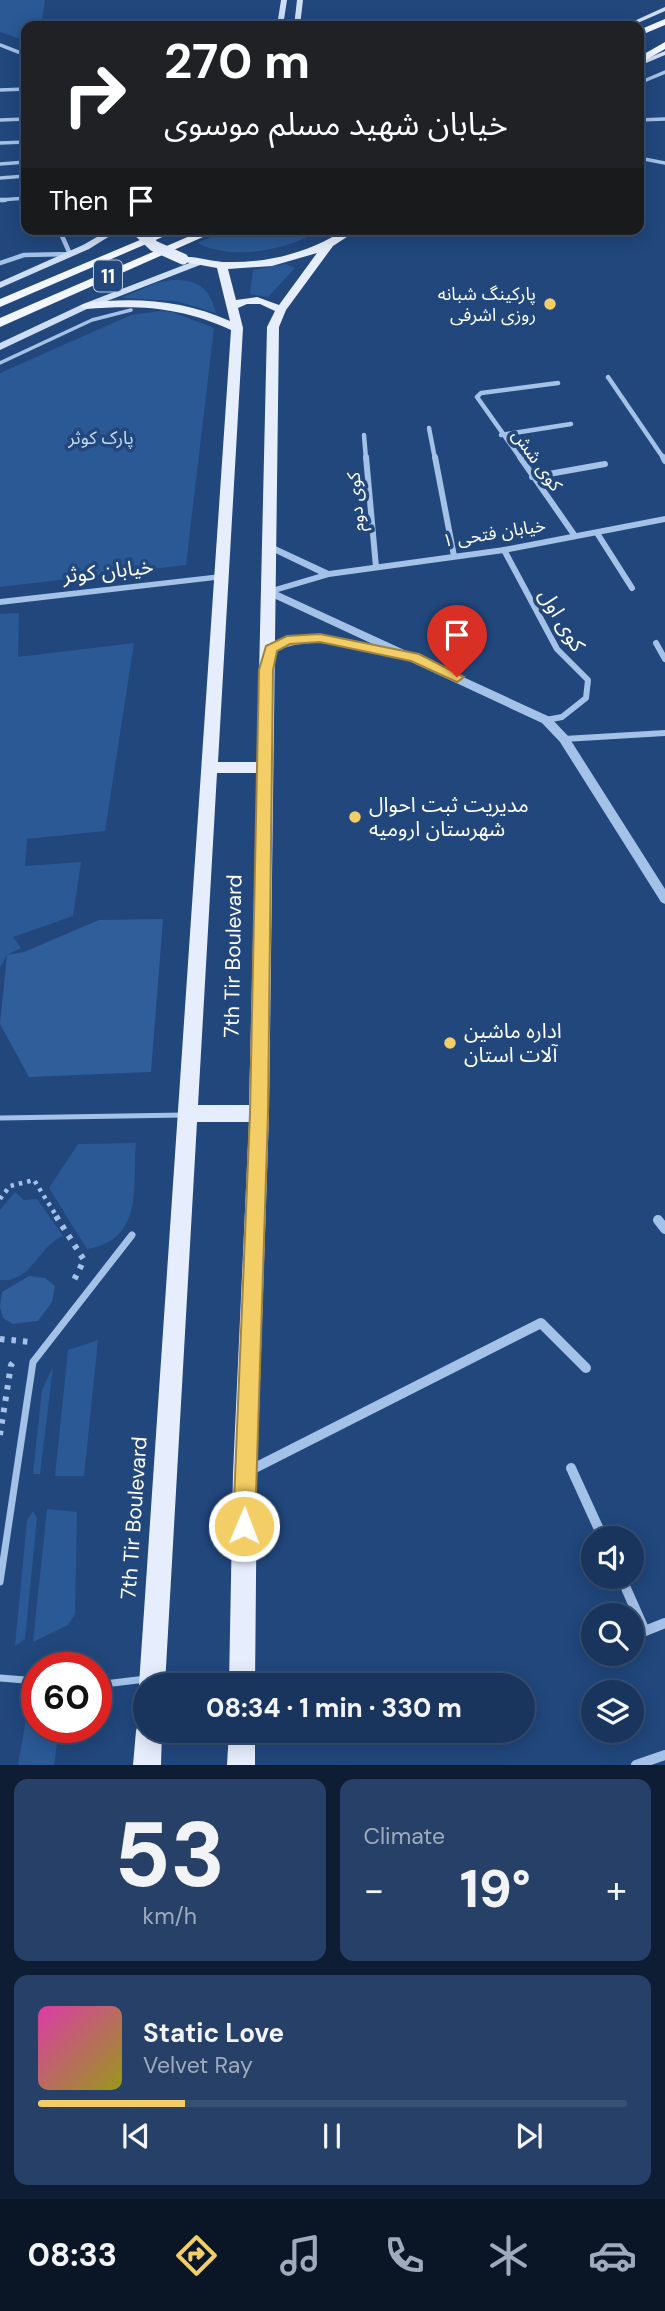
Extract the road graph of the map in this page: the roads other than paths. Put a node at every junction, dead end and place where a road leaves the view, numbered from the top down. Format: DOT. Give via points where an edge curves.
graph roads {
  1 [pos="284,0"];
  2 [pos="300,0"];
  3 [pos="665,9"];
  4 [pos="665,20"];
  5 [pos="281,21"];
  6 [pos="298,21"];
  7 [pos="637,21"];
  8 [pos="644,25"];
  9 [pos="644,30"];
  10 [pos="665,37"];
  11 [pos="665,44"];
  12 [pos="0,45"];
  13 [pos="644,46"];
  14 [pos="21,53"];
  15 [pos="665,53"];
  16 [pos="644,59"];
  17 [pos="644,61"];
  18 [pos="665,72"];
  19 [pos="644,81"];
  20 [pos="21,89"];
  21 [pos="0,90"];
  22 [pos="21,119"];
  23 [pos="665,119"];
  24 [pos="0,120"];
  25 [pos="644,120"];
  26 [pos="21,142"];
  27 [pos="0,143"];
  28 [pos="644,159"];
  29 [pos="21,162"];
  30 [pos="665,163"];
  31 [pos="0,164"];
  32 [pos="21,176"];
  33 [pos="0,178"];
  34 [pos="21,198"];
  35 [pos="0,200"];
  36 [pos="62,235"];
  37 [pos="106,235"];
  38 [pos="142,235"];
  39 [pos="162,235"];
  40 [pos="202,235"];
  41 [pos="344,235"];
  42 [pos="329,244"];
  43 [pos="70,254"];
  44 [pos="0,263"];
  45 [pos="197,263"];
  46 [pos="222,266"];
  47 [pos="0,285"];
  48 [pos="0,303"];
  49 [pos="86,306"];
  50 [pos="233,306"];
  51 [pos="131,310"];
  52 [pos="281,310"];
  53 [pos="0,324"];
  54 [pos="237,328"];
  55 [pos="0,347"];
  56 [pos="0,363"];
  57 [pos="608,377"];
  58 [pos="558,383"];
  59 [pos="571,424"];
  60 [pos="429,428"];
  61 [pos="365,435"];
  62 [pos="502,435"];
  63 [pos="665,461"];
  64 [pos="605,464"];
  65 [pos="532,477"];
  66 [pos="665,519"];
  67 [pos="597,533"];
  68 [pos="575,536"];
  69 [pos="268,546"];
  70 [pos="504,550"];
  71 [pos="454,556"];
  72 [pos="376,567"];
  73 [pos="328,574"];
  74 [pos="220,577"];
  75 [pos="632,588"];
  76 [pos="269,592"];
  77 [pos="0,602"];
  78 [pos="656,643"];
  79 [pos="414,657"];
  80 [pos="665,659"];
  81 [pos="266,670"];
  82 [pos="546,720"];
  83 [pos="665,733"];
  84 [pos="564,739"];
  85 [pos="264,767"];
  86 [pos="209,768"];
  87 [pos="665,900"];
  88 [pos="259,1113"];
  89 [pos="187,1114"];
  90 [pos="0,1118"];
  91 [pos="658,1220"];
  92 [pos="665,1229"];
  93 [pos="132,1235"];
  94 [pos="586,1368"];
  95 [pos="571,1468"];
  96 [pos="245,1473"];
  97 [pos="598,1526"];
  98 [pos="0,1582"];
  99 [pos="626,1589"];
  100 [pos="665,1623"];
  101 [pos="153,1673"];
  102 [pos="242,1673"];
  103 [pos="0,1678"];
  104 [pos="21,1680"];
  105 [pos="133,1683"];
  106 [pos="112,1684"];
  107 [pos="148,1743"];
  108 [pos="242,1743"];
  109 [pos="665,1755"];
  110 [pos="147,1765"];
  111 [pos="241,1765"];
  112 [pos="636,1765"];
  1 -- 5 [label="main road"];
  2 -- 6 [label="main road"];
  3 -- 7 [label="main road"];
  4 -- 8 [label="highway"];
  4 -- 9 [label="highway"];
  10 -- 13 [label="highway"];
  11 -- 16 [label="highway"];
  12 -- 14 [label="street"];
  15 -- 17 [label="main road"];
  18 -- 19 [label="street"];
  20 -- 21 [label="street"];
  22 -- 24 [label="street"];
  23 -- 25 [label="street"];
  26 -- 27 [label="street"];
  28 -- 30 [label="street"];
  29 -- 31 [label="street"];
  32 -- 33 [label="street"];
  34 -- 35 [label="street"];
  36 -- 43 [label="street"];
  37 -- 43 [label="main road"];
  38 -- 45 [label="main road, bridge" via="154,246"];
  39 -- 48 [label="highway, 11"];
  40 -- 53 [label="highway, 11"];
  41 -- 42 [label="main road"];
  42 -- 46 [label="main road" via="273,262"];
  42 -- 52 [label="main road, 7th Tir Boulevard"];
  43 -- 44 [label="street" via="24,255"];
  43 -- 47 [label="main road"];
  45 -- 46 [label="main road"];
  45 -- 49 [label="main road"];
  46 -- 50 [label="main road, 7th Tir Boulevard"];
  49 -- 54 [label="main road" via="170,304"];
  49 -- 55 [label="main road"];
  50 -- 52 [label="main road" via="255,299"];
  50 -- 54 [label="main road, 7th Tir Boulevard"];
  51 -- 56 [label="lane" via="92,320"];
  52 -- 69 [label="main road, 7th Tir Boulevard" via="273,327"];
  54 -- 74 [label="main road, 7th Tir Boulevard"];
  57 -- 63 [label="street"];
  58 -- 62 [label="street, کوی شش" via="478,395"];
  59 -- 62 [label="street"];
  60 -- 71 [label="street"];
  61 -- 72 [label="street, کوی دوم"];
  62 -- 65 [label="street, کوی شش"];
  64 -- 65 [label="street"];
  65 -- 68 [label="street, کوی شش"];
  66 -- 67 [label="street, خیابان فتحی ۱"];
  67 -- 68 [label="street, خیابان فتحی ۱"];
  67 -- 75 [label="street"];
  68 -- 70 [label="street, خیابان فتحی ۱"];
  69 -- 73 [label="street"];
  69 -- 76 [label="main road, 7th Tir Boulevard"];
  70 -- 71 [label="street, خیابان فتحی ۱"];
  70 -- 82 [label="street, کوی اول" via="557,649 588,680 586,698 562,717"];
  71 -- 72 [label="street, خیابان فتحی ۱"];
  72 -- 73 [label="street, خیابان فتحی ۱"];
  73 -- 76 [label="street, خیابان فتحی ۱"];
  74 -- 77 [label="street, خیابان کوثر"];
  74 -- 86 [label="main road, 7th Tir Boulevard"];
  76 -- 79 [label="street"];
  76 -- 81 [label="main road, 7th Tir Boulevard"];
  78 -- 80 [label="street"];
  79 -- 81 [label="street" via="320,638 287,640 271,649"];
  79 -- 82 [label="street"];
  81 -- 85 [label="main road, 7th Tir Boulevard"];
  82 -- 84 [label="street"];
  83 -- 84 [label="street"];
  84 -- 87 [label="street"];
  85 -- 86 [label="main road"];
  85 -- 88 [label="main road, 7th Tir Boulevard"];
  86 -- 89 [label="main road, 7th Tir Boulevard"];
  88 -- 89 [label="main road"];
  88 -- 96 [label="main road, 7th Tir Boulevard"];
  89 -- 90 [label="lane"];
  89 -- 101 [label="main road, 7th Tir Boulevard"];
  91 -- 92 [label="street"];
  93 -- 98 [label="lane" via="33,1362"];
  94 -- 96 [label="street" via="541,1323"];
  95 -- 97 [label="street"];
  96 -- 102 [label="main road, 7th Tir Boulevard"];
  99 -- 100 [label="street" via="645,1631"];
  103 -- 104 [label="lane"];
  105 -- 106 [label="lane"];
  107 -- 110 [label="main road"];
  108 -- 111 [label="main road"];
  109 -- 112 [label="street"];
}
